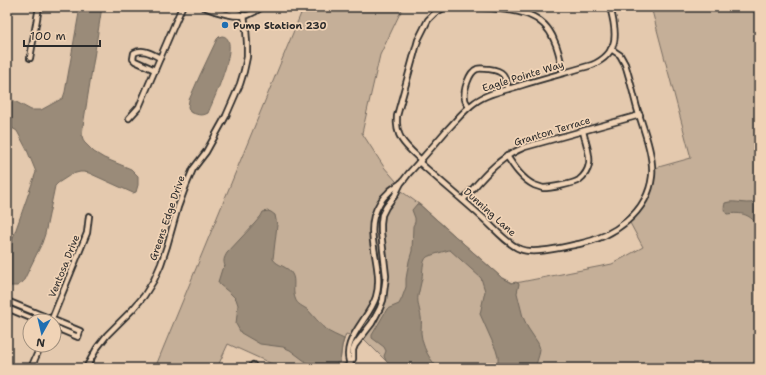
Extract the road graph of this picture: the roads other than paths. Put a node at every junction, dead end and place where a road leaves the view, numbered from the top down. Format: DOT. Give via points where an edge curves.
graph roads {
  1 [pos="39,7"];
  2 [pos="182,7"];
  3 [pos="204,7"];
  4 [pos="224,7"];
  5 [pos="262,7"];
  6 [pos="445,7"];
  7 [pos="482,7"];
  8 [pos="610,7"];
  9 [pos="244,16"];
  10 [pos="611,49"];
  11 [pos="30,58"];
  12 [pos="160,58"];
  13 [pos="155,70"];
  14 [pos="563,73"];
  15 [pos="508,89"];
  16 [pos="469,107"];
  17 [pos="640,115"];
  18 [pos="129,118"];
  19 [pos="583,131"];
  20 [pos="507,156"];
  21 [pos="420,161"];
  22 [pos="402,181"];
  23 [pos="463,200"];
  24 [pos="88,216"];
  25 [pos="7,301"];
  26 [pos="7,308"];
  27 [pos="35,313"];
  28 [pos="54,313"];
  29 [pos="22,314"];
  30 [pos="62,324"];
  31 [pos="62,331"];
  32 [pos="38,353"];
  33 [pos="351,366"];
  34 [pos="31,368"];
  35 [pos="86,368"];
  36 [pos="343,368"];
  1 -- 11 [label="street"];
  2 -- 12 [label="street"];
  3 -- 9 [label="street" via="217,12"];
  4 -- 9 [label="street"];
  5 -- 9 [label="street"];
  6 -- 21 [label="street, Dunning Lane" via="428,20 418,40 397,116 398,131 404,144"];
  7 -- 14 [label="street" via="522,12 540,21 554,40"];
  8 -- 10 [label="street" via="615,26"];
  9 -- 35 [label="street, Greens Edge Drive" via="247,57 240,84 220,128 193,169 159,269 144,296 107,335"];
  10 -- 14 [label="street, Eagle Pointe Way" via="597,63"];
  10 -- 17 [label="street, Dunning Lane" via="620,55 625,64"];
  12 -- 13 [label="street"];
  12 -- 13 [label="street" via="145,51 134,53 135,61"];
  13 -- 18 [label="street" via="139,107"];
  14 -- 15 [label="street, Eagle Pointe Way"];
  15 -- 16 [label="street, Eagle Pointe Way" via="483,97"];
  15 -- 16 [label="street" via="502,73 476,69 470,73 464,96"];
  16 -- 21 [label="street, Eagle Pointe Way"];
  17 -- 19 [label="street, Granton Terrace"];
  17 -- 23 [label="street, Dunning Lane" via="651,158 652,176 649,188 644,201 634,214 606,235 579,244 538,252 525,251 510,243"];
  19 -- 20 [label="street, Granton Terrace"];
  19 -- 20 [label="street" via="589,164 585,174 575,182 546,188 537,186 528,181"];
  20 -- 23 [label="street, Granton Terrace" via="492,168"];
  21 -- 22 [label="street, Eagle Pointe Way"];
  21 -- 23 [label="street, Dunning Lane"];
  22 -- 33 [label="street, Eagle Pointe Way" via="382,215 381,232 386,276 383,300 372,323 355,344"];
  22 -- 33 [label="street, Eagle Pointe Way" via="381,201 374,218 372,231 378,273 377,292 372,306 350,342 348,360"];
  24 -- 28 [label="street, Ventosa Drive" via="87,234"];
  25 -- 27 [label="street"];
  26 -- 29 [label="street"];
  30 -- 31 [label="street" via="80,331 78,338"];
  32 -- 34 [label="street"];
  33 -- 36 [label="street"];
}
